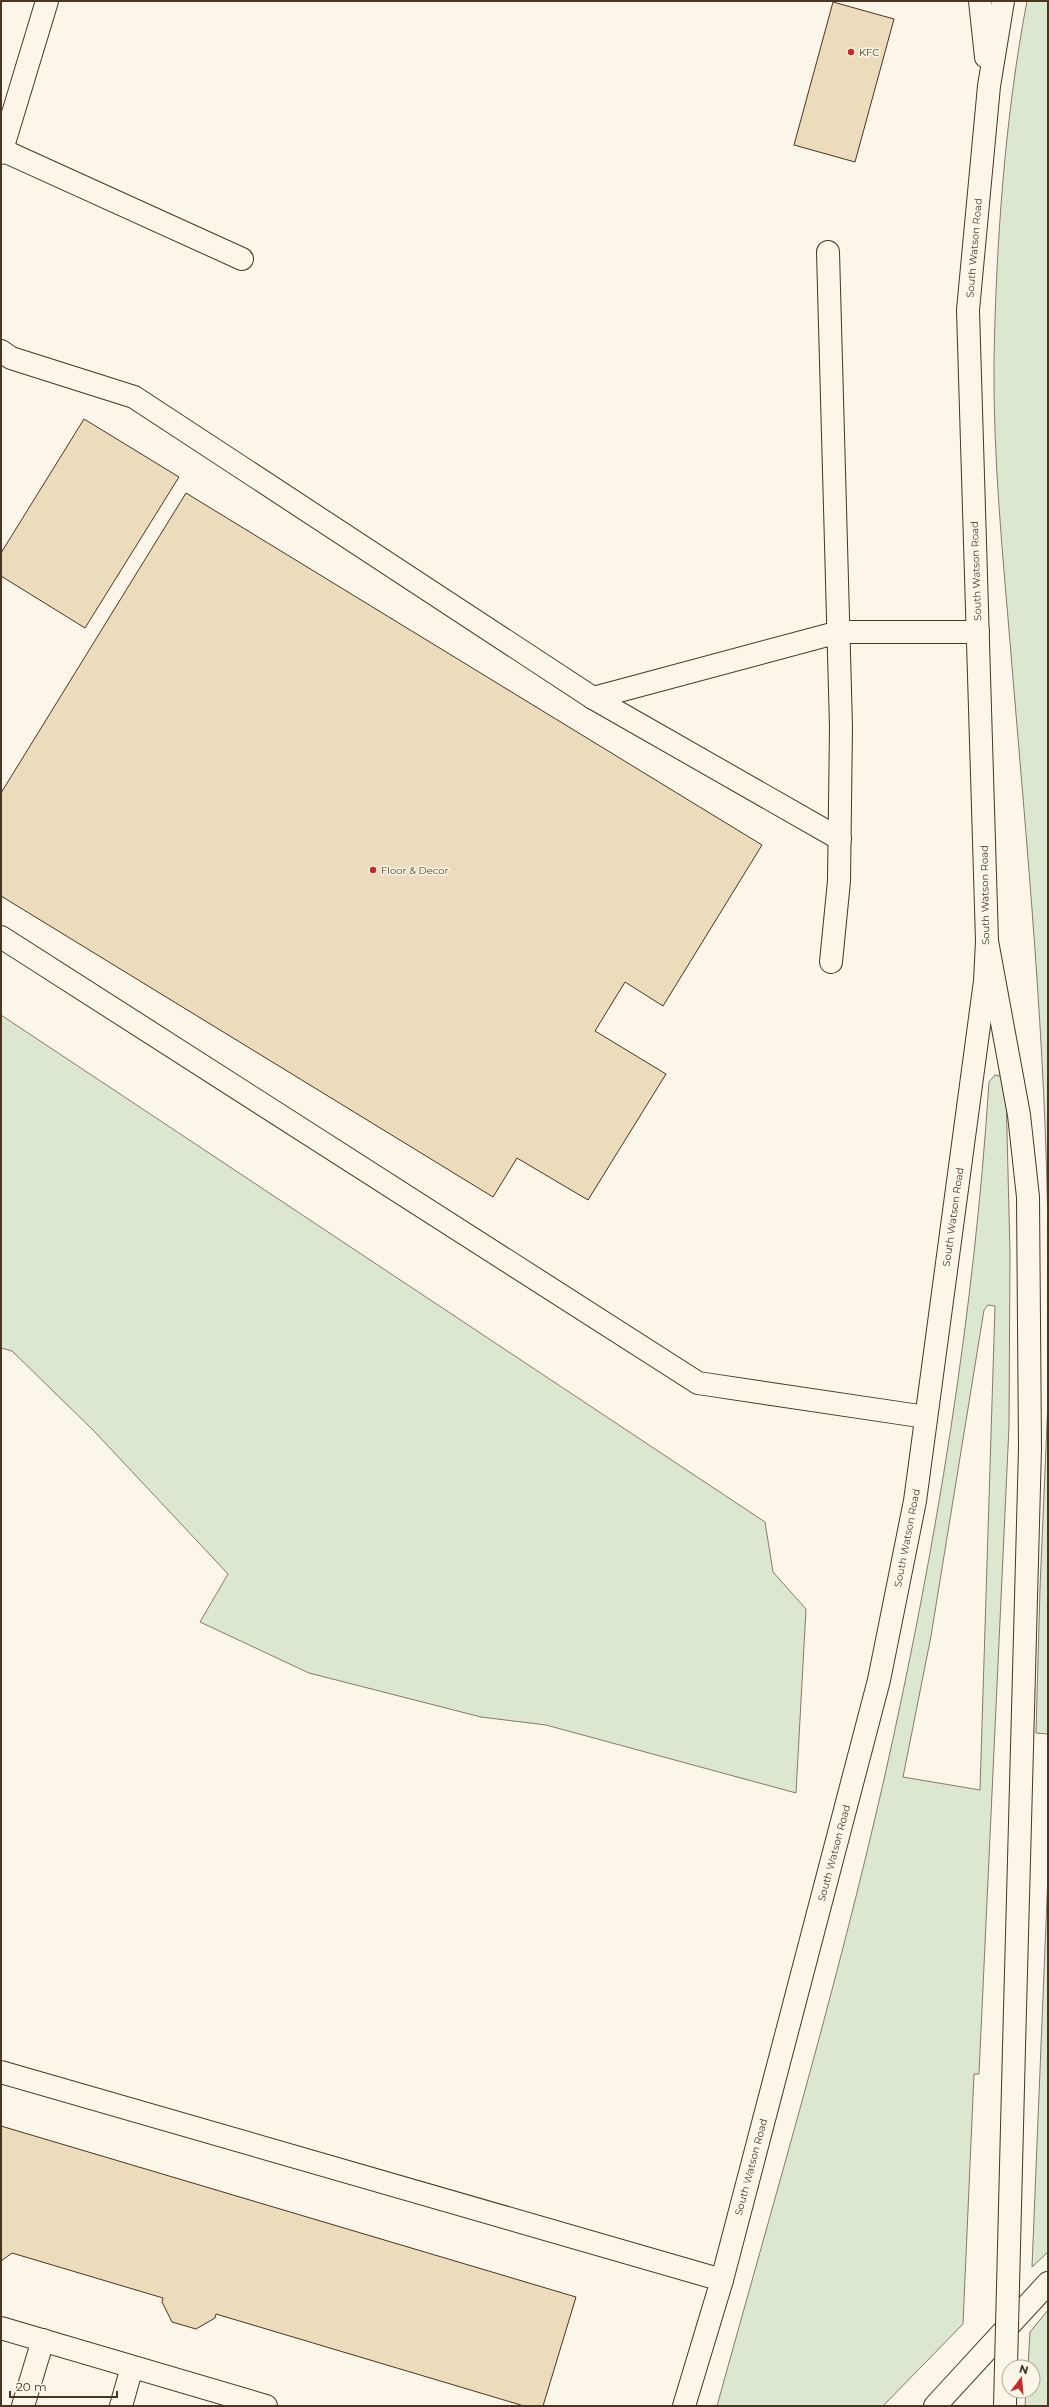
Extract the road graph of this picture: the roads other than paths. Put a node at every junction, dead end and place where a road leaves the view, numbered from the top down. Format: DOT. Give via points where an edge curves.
graph roads {
  1 [pos="46,1"];
  2 [pos="980,1"];
  3 [pos="1003,1"];
  4 [pos="989,86"];
  5 [pos="1,151"];
  6 [pos="828,252"];
  7 [pos="242,259"];
  8 [pos="1,351"];
  9 [pos="839,632"];
  10 [pos="978,632"];
  11 [pos="593,698"];
  12 [pos="840,839"];
  13 [pos="1,937"];
  14 [pos="987,942"];
  15 [pos="831,962"];
  16 [pos="926,1417"];
  17 [pos="1,2072"];
  18 [pos="722,2280"];
  19 [pos="1048,2283"];
  20 [pos="1,2328"];
  21 [pos="43,2340"];
  22 [pos="132,2367"];
  23 [pos="228,2401"];
  24 [pos="23,2406"];
  25 [pos="121,2406"];
  26 [pos="266,2406"];
  27 [pos="684,2406"];
  28 [pos="935,2406"];
  29 [pos="1005,2406"];
  1 -- 5 [label="main road"];
  2 -- 4 [label="main road"];
  3 -- 4 [label="main road, South Watson Road"];
  4 -- 10 [label="main road, South Watson Road" via="968,310"];
  5 -- 7 [label="main road"];
  6 -- 9 [label="main road"];
  8 -- 11 [label="main road" via="11,358 134,397"];
  9 -- 10 [label="main road"];
  9 -- 11 [label="main road"];
  9 -- 12 [label="main road" via="842,727"];
  10 -- 14 [label="main road, South Watson Road"];
  11 -- 12 [label="main road"];
  12 -- 15 [label="main road" via="840,881"];
  13 -- 16 [label="main road" via="698,1384"];
  14 -- 16 [label="main road, South Watson Road" via="985,981"];
  14 -- 29 [label="main road, bridge" via="1019,1115 1028,1197 1030,1448"];
  16 -- 18 [label="main road, South Watson Road" via="915,1501 879,1680"];
  17 -- 18 [label="main road"];
  18 -- 27 [label="main road, South Watson Road"];
  19 -- 28 [label="main road"];
  20 -- 21 [label="main road"];
  21 -- 22 [label="main road"];
  21 -- 24 [label="main road"];
  22 -- 23 [label="main road"];
  22 -- 25 [label="main road"];
  23 -- 26 [label="main road"];
}
